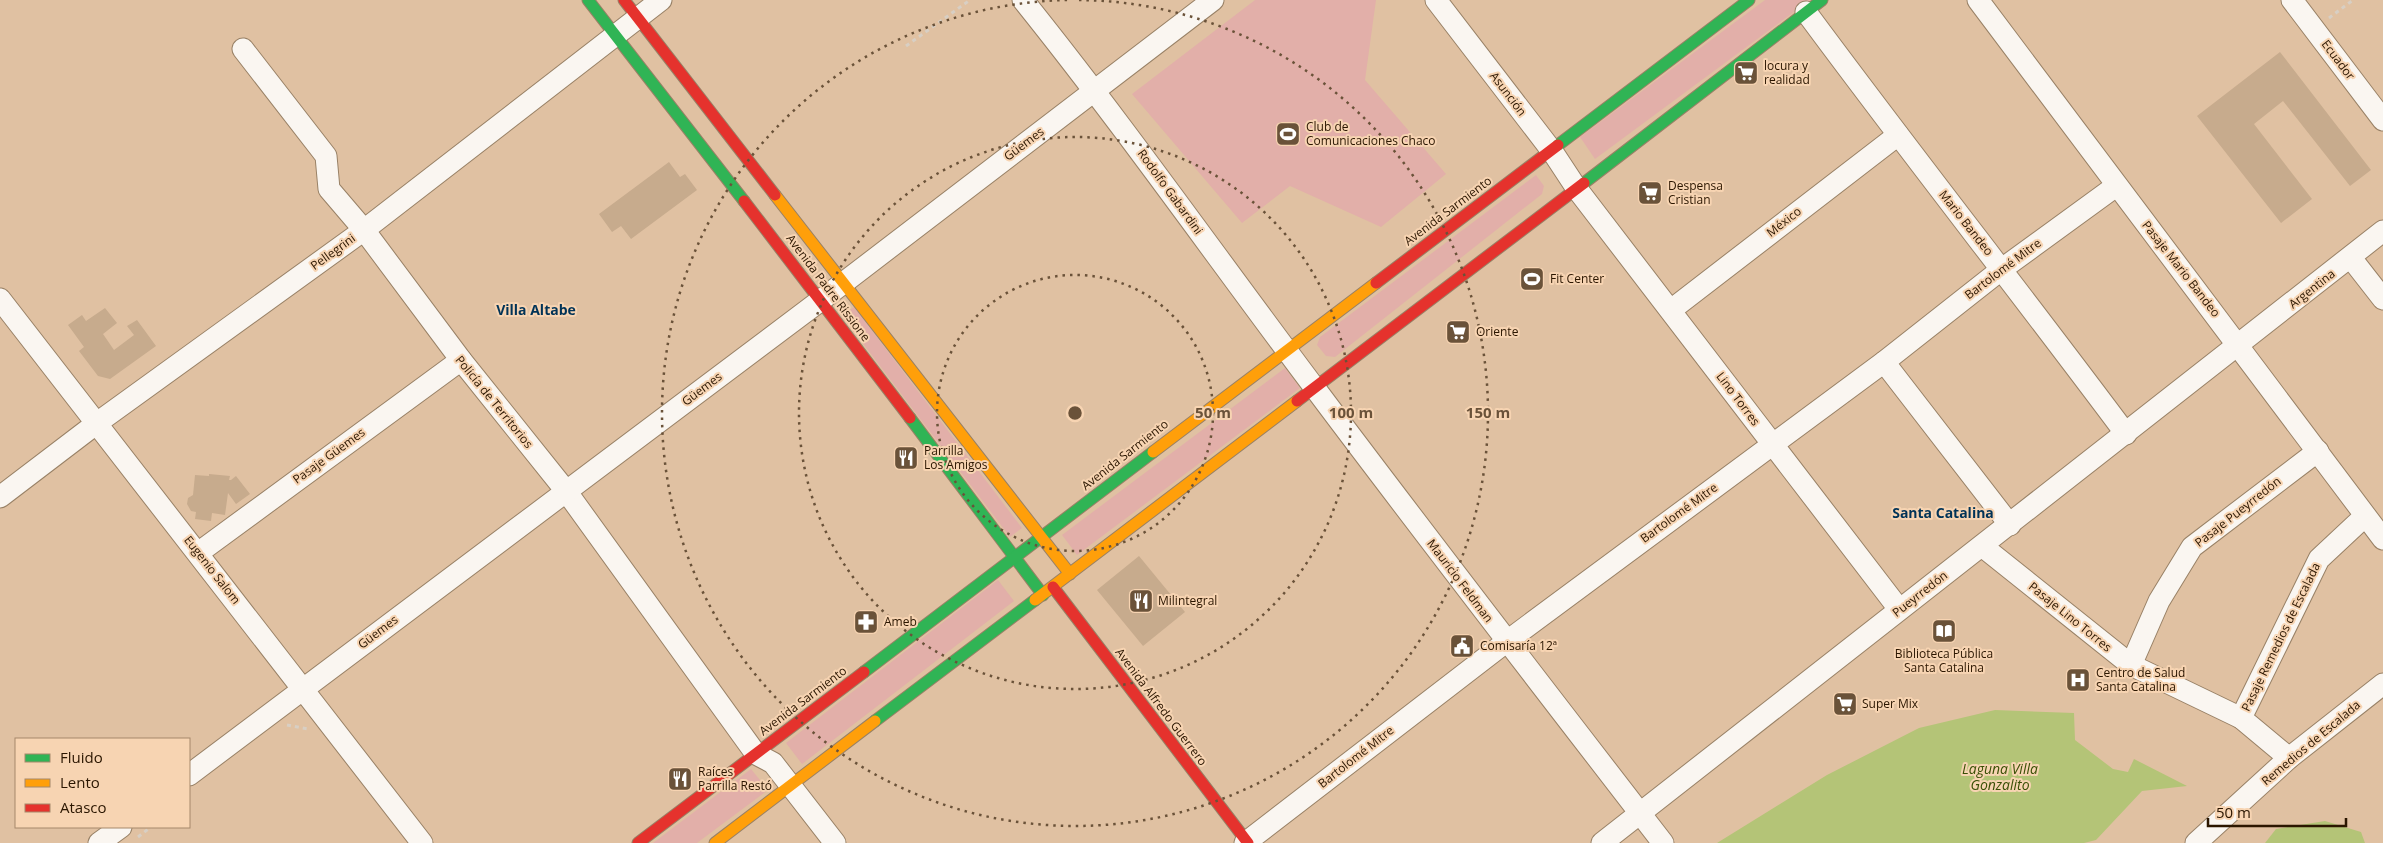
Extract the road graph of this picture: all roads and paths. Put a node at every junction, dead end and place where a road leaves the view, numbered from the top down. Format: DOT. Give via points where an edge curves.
graph roads {
  1 [pos="588,0"];
  2 [pos="624,0"];
  3 [pos="661,0"];
  4 [pos="970,0"];
  5 [pos="1023,0"];
  6 [pos="1213,0"];
  7 [pos="1436,0"];
  8 [pos="1749,0"];
  9 [pos="1978,0"];
  10 [pos="2292,0"];
  11 [pos="2352,0"];
  12 [pos="1814,6"];
  13 [pos="638,18"];
  14 [pos="2315,30"];
  15 [pos="614,35"];
  16 [pos="906,46"];
  17 [pos="242,49"];
  18 [pos="1095,90"];
  19 [pos="2383,120"];
  20 [pos="1898,135"];
  21 [pos="1552,151"];
  22 [pos="2116,186"];
  23 [pos="1578,189"];
  24 [pos="364,230"];
  25 [pos="2383,231"];
  26 [pos="2351,258"];
  27 [pos="2002,269"];
  28 [pos="843,282"];
  29 [pos="0,299"];
  30 [pos="2383,299"];
  31 [pos="821,300"];
  32 [pos="1671,310"];
  33 [pos="2239,345"];
  34 [pos="1286,349"];
  35 [pos="460,360"];
  36 [pos="1884,362"];
  37 [pos="1314,388"];
  38 [pos="97,423"];
  39 [pos="2126,434"];
  40 [pos="1772,445"];
  41 [pos="2318,451"];
  42 [pos="566,491"];
  43 [pos="0,497"];
  44 [pos="2365,516"];
  45 [pos="2010,525"];
  46 [pos="1040,538"];
  47 [pos="2383,539"];
  48 [pos="1982,546"];
  49 [pos="198,553"];
  50 [pos="1014,558"];
  51 [pos="1070,574"];
  52 [pos="1053,587"];
  53 [pos="1043,595"];
  54 [pos="1899,609"];
  55 [pos="1506,642"];
  56 [pos="2131,665"];
  57 [pos="2383,684"];
  58 [pos="303,688"];
  59 [pos="2241,718"];
  60 [pos="756,754"];
  61 [pos="2289,758"];
  62 [pos="190,774"];
  63 [pos="791,785"];
  64 [pos="1639,813"];
  65 [pos="120,828"];
  66 [pos="1246,842"];
  67 [pos="99,843"];
  68 [pos="422,843"];
  69 [pos="638,843"];
  70 [pos="715,843"];
  71 [pos="835,843"];
  72 [pos="1602,843"];
  73 [pos="1663,843"];
  74 [pos="2196,843"];
  1 -- 15 [label="main road, Avenida Padre Rissione"];
  2 -- 13 [label="main road, Avenida Padre Rissione"];
  3 -- 13 [label="street, Pellegrini"];
  4 -- 16 [label="path"];
  5 -- 18 [label="street, Rodolfo Gabardini"];
  6 -- 18 [label="street, Güemes"];
  7 -- 21 [label="street, Asunción"];
  8 -- 21 [label="main road, Avenida Sarmiento"];
  9 -- 22 [label="street, Pasaje Mario Bandeo"];
  10 -- 14 [label="street, Ecuador"];
  11 -- 14 [label="path"];
  12 -- 20 [label="street, Mario Bandeo"];
  12 -- 23 [label="main road"];
  13 -- 15 [label="street, Pellegrini"];
  13 -- 28 [label="main road, Avenida Padre Rissione"];
  14 -- 19 [label="street, Ecuador"];
  15 -- 24 [label="street, Pellegrini"];
  15 -- 31 [label="main road, Avenida Padre Rissione"];
  17 -- 24 [label="street, Policía de Territorios" via="326,156 329,189"];
  18 -- 28 [label="street, Güemes"];
  18 -- 34 [label="street, Rodolfo Gabardini"];
  20 -- 27 [label="street, Mario Bandeo"];
  20 -- 32 [label="street, México"];
  21 -- 23 [label="street, Asunción"];
  21 -- 34 [label="main road, Avenida Sarmiento"];
  22 -- 27 [label="street, Bartolomé Mitre"];
  22 -- 33 [label="street, Pasaje Mario Bandeo"];
  23 -- 32 [label="street, Lino Torres"];
  23 -- 37 [label="main road"];
  24 -- 35 [label="street, Policía de Territorios"];
  24 -- 38 [label="street, Pellegrini"];
  25 -- 26 [label="street, Argentina"];
  26 -- 30 [label="street"];
  26 -- 33 [label="street, Argentina"];
  27 -- 36 [label="street, Bartolomé Mitre"];
  27 -- 39 [label="street, Mario Bandeo"];
  28 -- 31 [label="street, Güemes"];
  28 -- 46 [label="main road, Avenida Padre Rissione"];
  29 -- 38 [label="street, Eugenio Salom"];
  31 -- 42 [label="street, Güemes"];
  31 -- 50 [label="main road, Avenida Padre Rissione"];
  32 -- 40 [label="street, Lino Torres"];
  33 -- 39 [label="street, Pueyrredón"];
  33 -- 41 [label="street, Pasaje Mario Bandeo"];
  34 -- 37 [label="street, Rodolfo Gabardini"];
  34 -- 46 [label="main road, Avenida Sarmiento"];
  35 -- 42 [label="street, Policía de Territorios"];
  35 -- 49 [label="street, Pasaje Güemes"];
  36 -- 40 [label="street, Bartolomé Mitre"];
  36 -- 45 [label="street"];
  37 -- 51 [label="main road"];
  37 -- 55 [label="street, Mauricio Feldman"];
  38 -- 43 [label="street, Pellegrini"];
  38 -- 49 [label="street, Eugenio Salom"];
  39 -- 45 [label="street, Pueyrredón"];
  40 -- 54 [label="street, Lino Torres"];
  40 -- 55 [label="street, Bartolomé Mitre"];
  41 -- 44 [label="street, Pasaje Mario Bandeo"];
  41 -- 56 [label="street, Pasaje Pueyrredón" via="2192,547 2159,601"];
  42 -- 58 [label="street, Güemes"];
  42 -- 60 [label="street, Policía de Territorios"];
  44 -- 47 [label="street, Pasaje Mario Bandeo"];
  44 -- 59 [label="street, Pasaje Remedios de Escalada" via="2319,559"];
  45 -- 48 [label="street, Pueyrredón"];
  46 -- 50 [label="main road, Avenida Sarmiento"];
  46 -- 51 [label="main road, Avenida Padre Rissione"];
  48 -- 54 [label="street, Pueyrredón"];
  48 -- 56 [label="street, Pasaje Lino Torres"];
  49 -- 58 [label="street, Eugenio Salom"];
  50 -- 53 [label="main road, Avenida Padre Rissione"];
  50 -- 60 [label="main road, Avenida Sarmiento"];
  51 -- 52 [label="main road"];
  52 -- 53 [label="main road"];
  52 -- 66 [label="main road, Avenida Alfredo Guerrero"];
  53 -- 63 [label="main road"];
  54 -- 64 [label="street, Pueyrredón"];
  55 -- 64 [label="street, Mauricio Feldman"];
  55 -- 66 [label="street, Bartolomé Mitre"];
  56 -- 59 [label="street, Pasaje Lino Torres"];
  57 -- 61 [label="street, Remedios de Escalada"];
  58 -- 62 [label="street, Güemes"];
  58 -- 68 [label="street, Eugenio Salom"];
  59 -- 61 [label="street, Pasaje Lino Torres"];
  60 -- 63 [label="street" via="773,763"];
  60 -- 69 [label="main road, Avenida Sarmiento"];
  61 -- 74 [label="street, Remedios de Escalada"];
  63 -- 70 [label="main road"];
  63 -- 71 [label="street"];
  64 -- 72 [label="street, Pueyrredón"];
  64 -- 73 [label="street, Mauricio Feldman"];
  65 -- 67 [label="street"];
}
